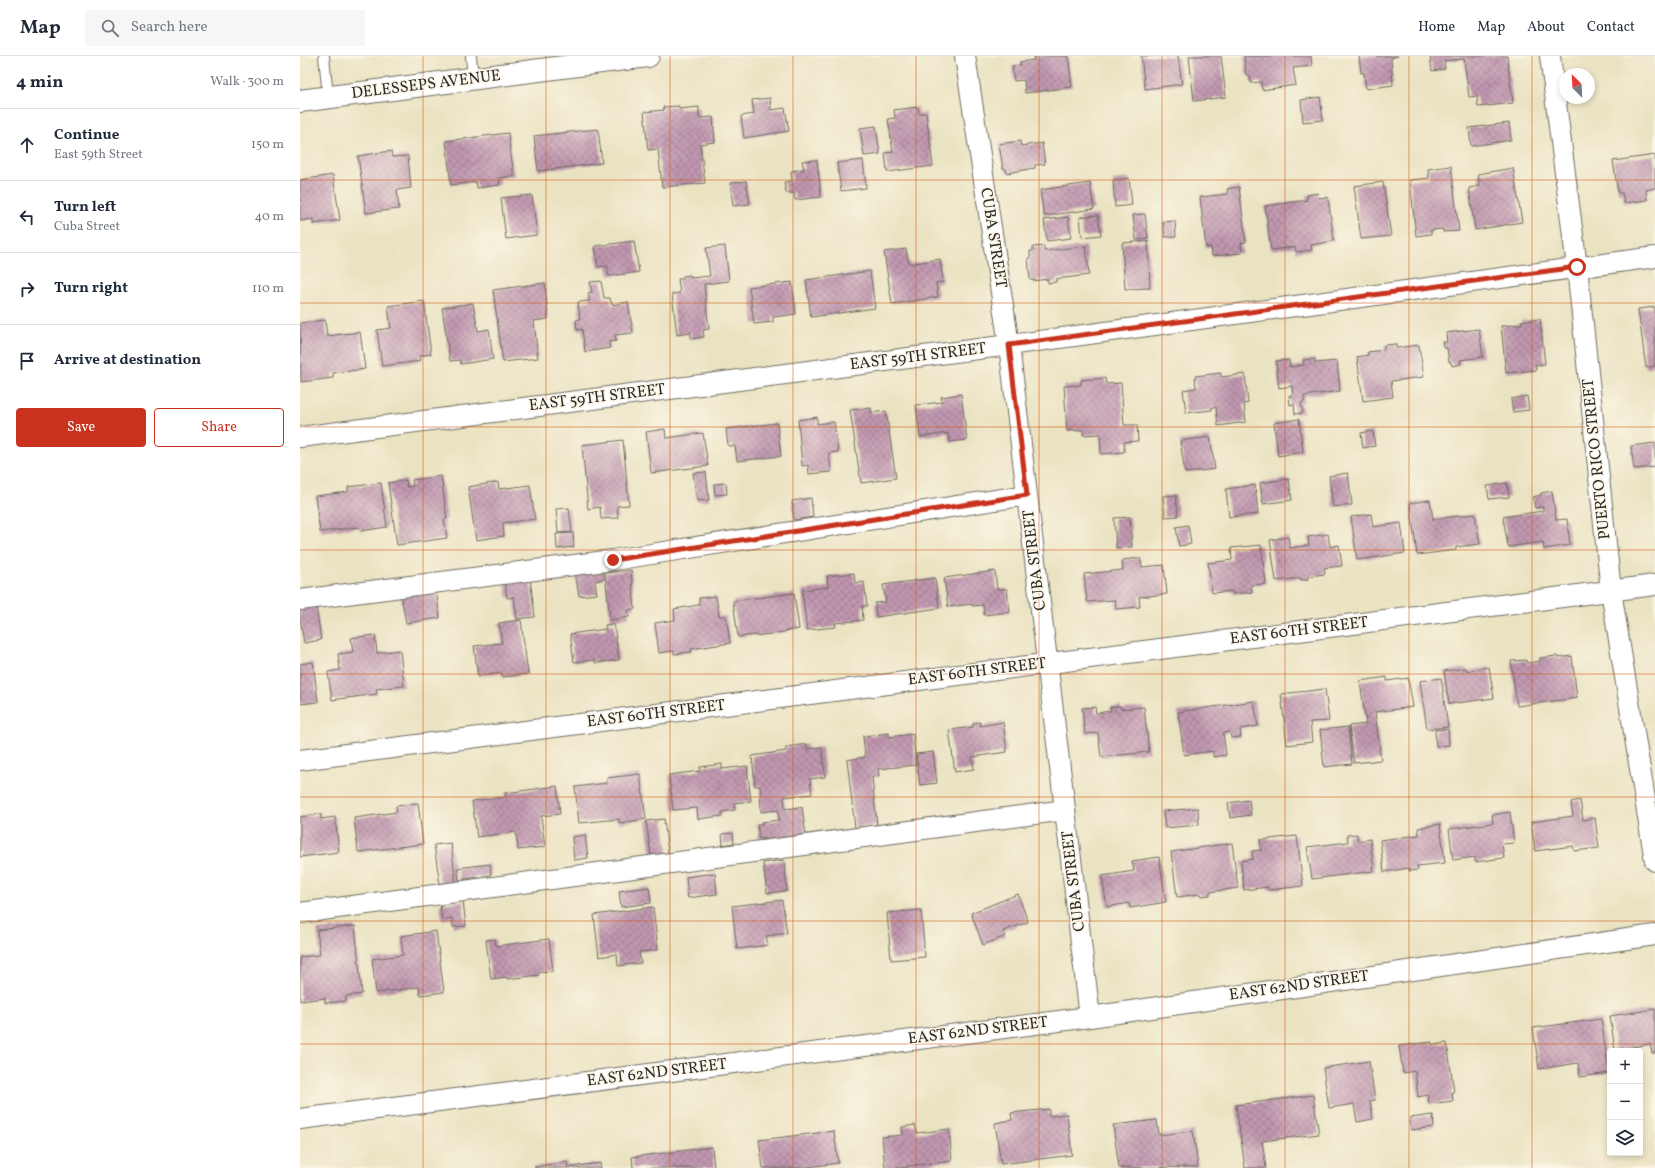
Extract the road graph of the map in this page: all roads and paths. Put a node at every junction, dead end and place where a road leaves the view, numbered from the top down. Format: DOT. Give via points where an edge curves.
graph roads {
  1 [pos="324,56"];
  2 [pos="471,56"];
  3 [pos="648,56"];
  4 [pos="965,56"];
  5 [pos="1550,56"];
  6 [pos="473,78"];
  7 [pos="328,97"];
  8 [pos="300,101"];
  9 [pos="1655,257"];
  10 [pos="1577,267"];
  11 [pos="1009,345"];
  12 [pos="300,437"];
  13 [pos="1027,495"];
  14 [pos="1655,585"];
  15 [pos="1611,591"];
  16 [pos="300,600"];
  17 [pos="1047,663"];
  18 [pos="300,760"];
  19 [pos="1065,810"];
  20 [pos="1655,861"];
  21 [pos="300,913"];
  22 [pos="1655,935"];
  23 [pos="1090,1017"];
  24 [pos="300,1119"];
  1 -- 7 [label="lane"];
  2 -- 6 [label="lane"];
  3 -- 6 [label="main road, DELESSEPS AVENUE"];
  4 -- 11 [label="street, CUBA STREET"];
  5 -- 10 [label="street, PUERTO RICO STREET"];
  6 -- 7 [label="main road, DELESSEPS AVENUE"];
  7 -- 8 [label="main road, DELESSEPS AVENUE"];
  9 -- 10 [label="street, EAST 59TH STREET"];
  10 -- 11 [label="street, EAST 59TH STREET"];
  10 -- 15 [label="street, PUERTO RICO STREET"];
  11 -- 12 [label="street, EAST 59TH STREET"];
  11 -- 13 [label="street, CUBA STREET"];
  13 -- 16 [label="street" via="613,560"];
  13 -- 17 [label="street, CUBA STREET"];
  14 -- 15 [label="street, EAST 60TH STREET"];
  15 -- 17 [label="street, EAST 60TH STREET"];
  15 -- 20 [label="street, PUERTO RICO STREET"];
  17 -- 18 [label="street, EAST 60TH STREET"];
  17 -- 19 [label="street, CUBA STREET"];
  19 -- 21 [label="street"];
  19 -- 23 [label="street, CUBA STREET"];
  22 -- 23 [label="street, EAST 62ND STREET"];
  23 -- 24 [label="street, EAST 62ND STREET"];
}
